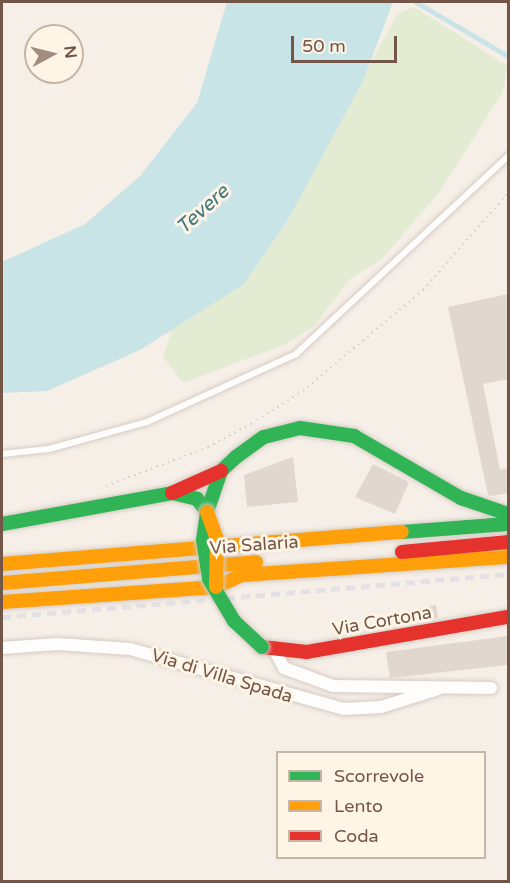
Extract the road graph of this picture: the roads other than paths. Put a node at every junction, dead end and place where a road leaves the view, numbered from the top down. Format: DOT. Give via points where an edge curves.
graph roads {
  1 [pos="508,156"];
  2 [pos="2,454"];
  3 [pos="221,471"];
  4 [pos="172,493"];
  5 [pos="207,512"];
  6 [pos="508,514"];
  7 [pos="2,524"];
  8 [pos="508,524"];
  9 [pos="508,542"];
  10 [pos="508,557"];
  11 [pos="2,564"];
  12 [pos="2,583"];
  13 [pos="216,587"];
  14 [pos="2,602"];
  15 [pos="508,617"];
  16 [pos="2,648"];
  17 [pos="268,649"];
  18 [pos="491,688"];
  19 [pos="438,689"];
  1 -- 2 [label="lane" via="296,354 147,422 49,449"];
  3 -- 4 [label="main road"];
  3 -- 5 [label="main road"];
  3 -- 6 [label="main road" via="269,434 300,428 330,430 363,440 461,498"];
  4 -- 5 [label="main road" via="193,498"];
  4 -- 7 [label="main road"];
  5 -- 13 [label="main road, bridge" via="217,539"];
  8 -- 11 [label="main road, Via Salaria"];
  9 -- 12 [label="main road, Via Salaria"];
  10 -- 13 [label="main road" via="242,575"];
  13 -- 14 [label="main road"];
  13 -- 17 [label="main road, bridge" via="232,618"];
  15 -- 17 [label="main road, Via Cortona" via="308,652"];
  16 -- 19 [label="street, Via di Villa Spada" via="76,644 130,649 343,709 381,707"];
  17 -- 19 [label="street, Via di Villa Spada" via="284,668 323,684"];
  18 -- 19 [label="street, Via di Villa Spada"];
}
